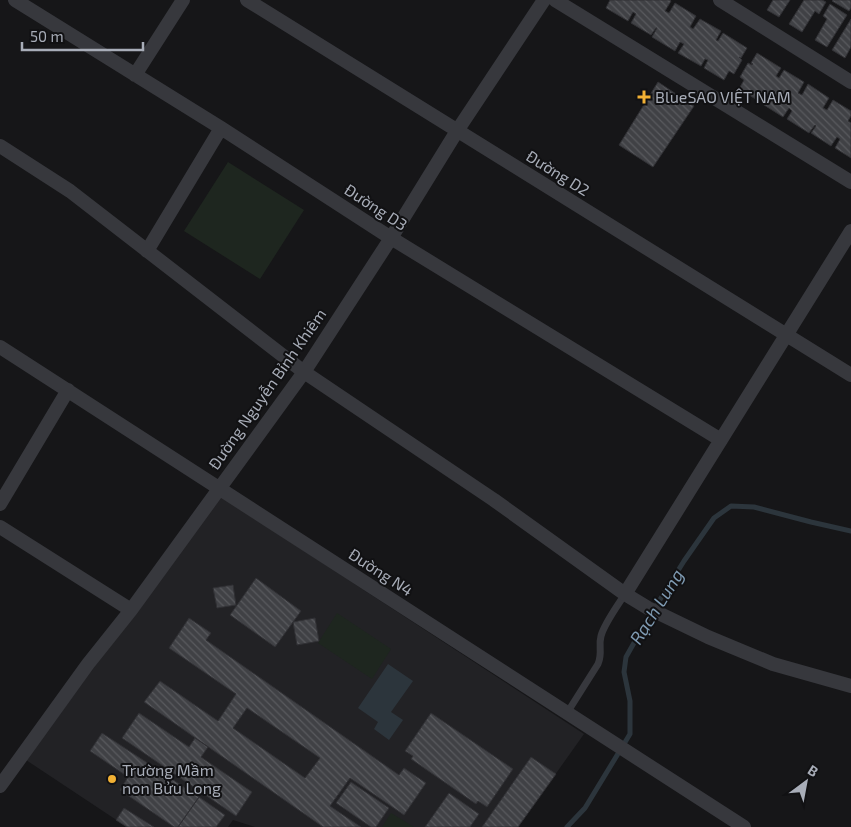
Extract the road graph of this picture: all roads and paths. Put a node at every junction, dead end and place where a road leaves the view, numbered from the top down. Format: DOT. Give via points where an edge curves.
graph roads {
  1 [pos="16,0"];
  2 [pos="183,0"];
  3 [pos="247,0"];
  4 [pos="544,0"];
  5 [pos="555,0"];
  6 [pos="720,0"];
  7 [pos="135,75"];
  8 [pos="851,82"];
  9 [pos="221,128"];
  10 [pos="458,131"];
  11 [pos="0,146"];
  12 [pos="851,182"];
  13 [pos="851,231"];
  14 [pos="391,238"];
  15 [pos="147,250"];
  16 [pos="786,335"];
  17 [pos="0,347"];
  18 [pos="304,372"];
  19 [pos="851,375"];
  20 [pos="68,390"];
  21 [pos="721,440"];
  22 [pos="219,488"];
  23 [pos="0,504"];
  24 [pos="0,527"];
  25 [pos="625,594"];
  26 [pos="130,610"];
  27 [pos="851,686"];
  28 [pos="567,713"];
  29 [pos="0,786"];
  30 [pos="738,826"];
  1 -- 7 [label="street, Đường D3"];
  2 -- 7 [label="street"];
  3 -- 10 [label="street, Đường D2"];
  4 -- 10 [label="street, Đường Nguyễn Bỉnh Khiêm"];
  5 -- 12 [label="street"];
  6 -- 8 [label="street"];
  7 -- 9 [label="street, Đường D3"];
  9 -- 14 [label="street, Đường D3"];
  9 -- 15 [label="street"];
  10 -- 14 [label="street, Đường Nguyễn Bỉnh Khiêm"];
  10 -- 16 [label="street, Đường D2"];
  11 -- 15 [label="street" via="70,191"];
  13 -- 16 [label="street"];
  14 -- 18 [label="street, Đường Nguyễn Bỉnh Khiêm"];
  14 -- 21 [label="street, Đường D3"];
  15 -- 18 [label="street"];
  16 -- 19 [label="street, Đường D2"];
  16 -- 21 [label="street"];
  17 -- 20 [label="street, Đường N4"];
  18 -- 22 [label="street, Đường Nguyễn Bỉnh Khiêm"];
  18 -- 25 [label="street" via="494,500"];
  20 -- 22 [label="street, Đường N4"];
  20 -- 23 [label="street"];
  21 -- 25 [label="street"];
  22 -- 26 [label="street, Đường Nguyễn Bỉnh Khiêm"];
  22 -- 28 [label="street, Đường N4"];
  24 -- 26 [label="street"];
  25 -- 27 [label="street" via="648,608 773,664"];
  25 -- 28 [label="lane" via="602,633 598,664"];
  26 -- 29 [label="street, Đường Nguyễn Bỉnh Khiêm"];
  28 -- 30 [label="street, Đường N4"];
}
